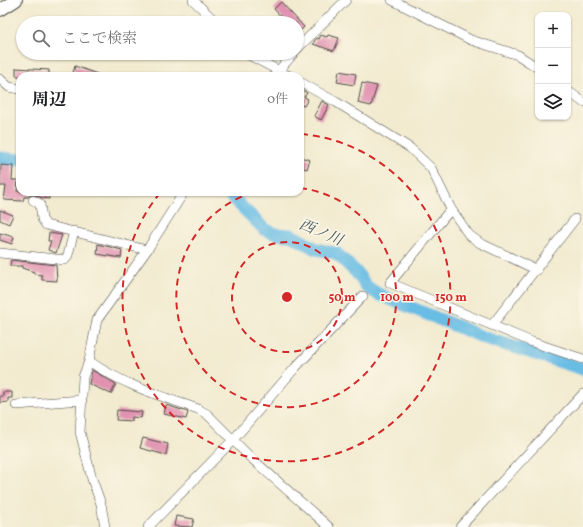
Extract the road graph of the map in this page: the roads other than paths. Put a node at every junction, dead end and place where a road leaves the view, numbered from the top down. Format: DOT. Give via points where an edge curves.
graph roads {
  1 [pos="16,0"];
  2 [pos="193,0"];
  3 [pos="346,0"];
  4 [pos="392,0"];
  5 [pos="0,10"];
  6 [pos="210,16"];
  7 [pos="304,42"];
  8 [pos="255,60"];
  9 [pos="288,60"];
  10 [pos="535,66"];
  11 [pos="273,72"];
  12 [pos="278,72"];
  13 [pos="0,79"];
  14 [pos="304,84"];
  15 [pos="16,88"];
  16 [pos="571,93"];
  17 [pos="583,102"];
  18 [pos="181,196"];
  19 [pos="33,200"];
  20 [pos="451,209"];
  21 [pos="575,219"];
  22 [pos="74,231"];
  23 [pos="147,250"];
  24 [pos="0,253"];
  25 [pos="537,270"];
  26 [pos="363,296"];
  27 [pos="492,325"];
  28 [pos="583,359"];
  29 [pos="89,361"];
  30 [pos="583,394"];
  31 [pos="81,400"];
  32 [pos="16,405"];
  33 [pos="233,440"];
  34 [pos="105,527"];
  35 [pos="148,527"];
  36 [pos="328,527"];
  37 [pos="460,527"];
  1 -- 5 [label="main road"];
  2 -- 6 [label="street"];
  3 -- 7 [label="street"];
  4 -- 10 [label="street" via="471,40 518,54"];
  8 -- 11 [label="street"];
  9 -- 12 [label="street"];
  13 -- 15 [label="street" via="9,87"];
  14 -- 20 [label="street" via="416,153 431,168"];
  16 -- 17 [label="street"];
  18 -- 23 [label="street"];
  19 -- 22 [label="street" via="40,204 42,219 46,225"];
  20 -- 25 [label="street" via="474,239"];
  20 -- 27 [label="street" via="390,283"];
  21 -- 25 [label="street"];
  22 -- 23 [label="street"];
  22 -- 24 [label="street" via="65,260"];
  23 -- 29 [label="street" via="97,320"];
  25 -- 27 [label="street"];
  26 -- 33 [label="street" via="295,368"];
  27 -- 28 [label="street"];
  29 -- 31 [label="street" via="83,377"];
  29 -- 33 [label="street" via="102,371 198,408"];
  30 -- 37 [label="street"];
  31 -- 32 [label="street"];
  31 -- 34 [label="street" via="80,432"];
  33 -- 35 [label="street"];
  33 -- 36 [label="street"];
}
